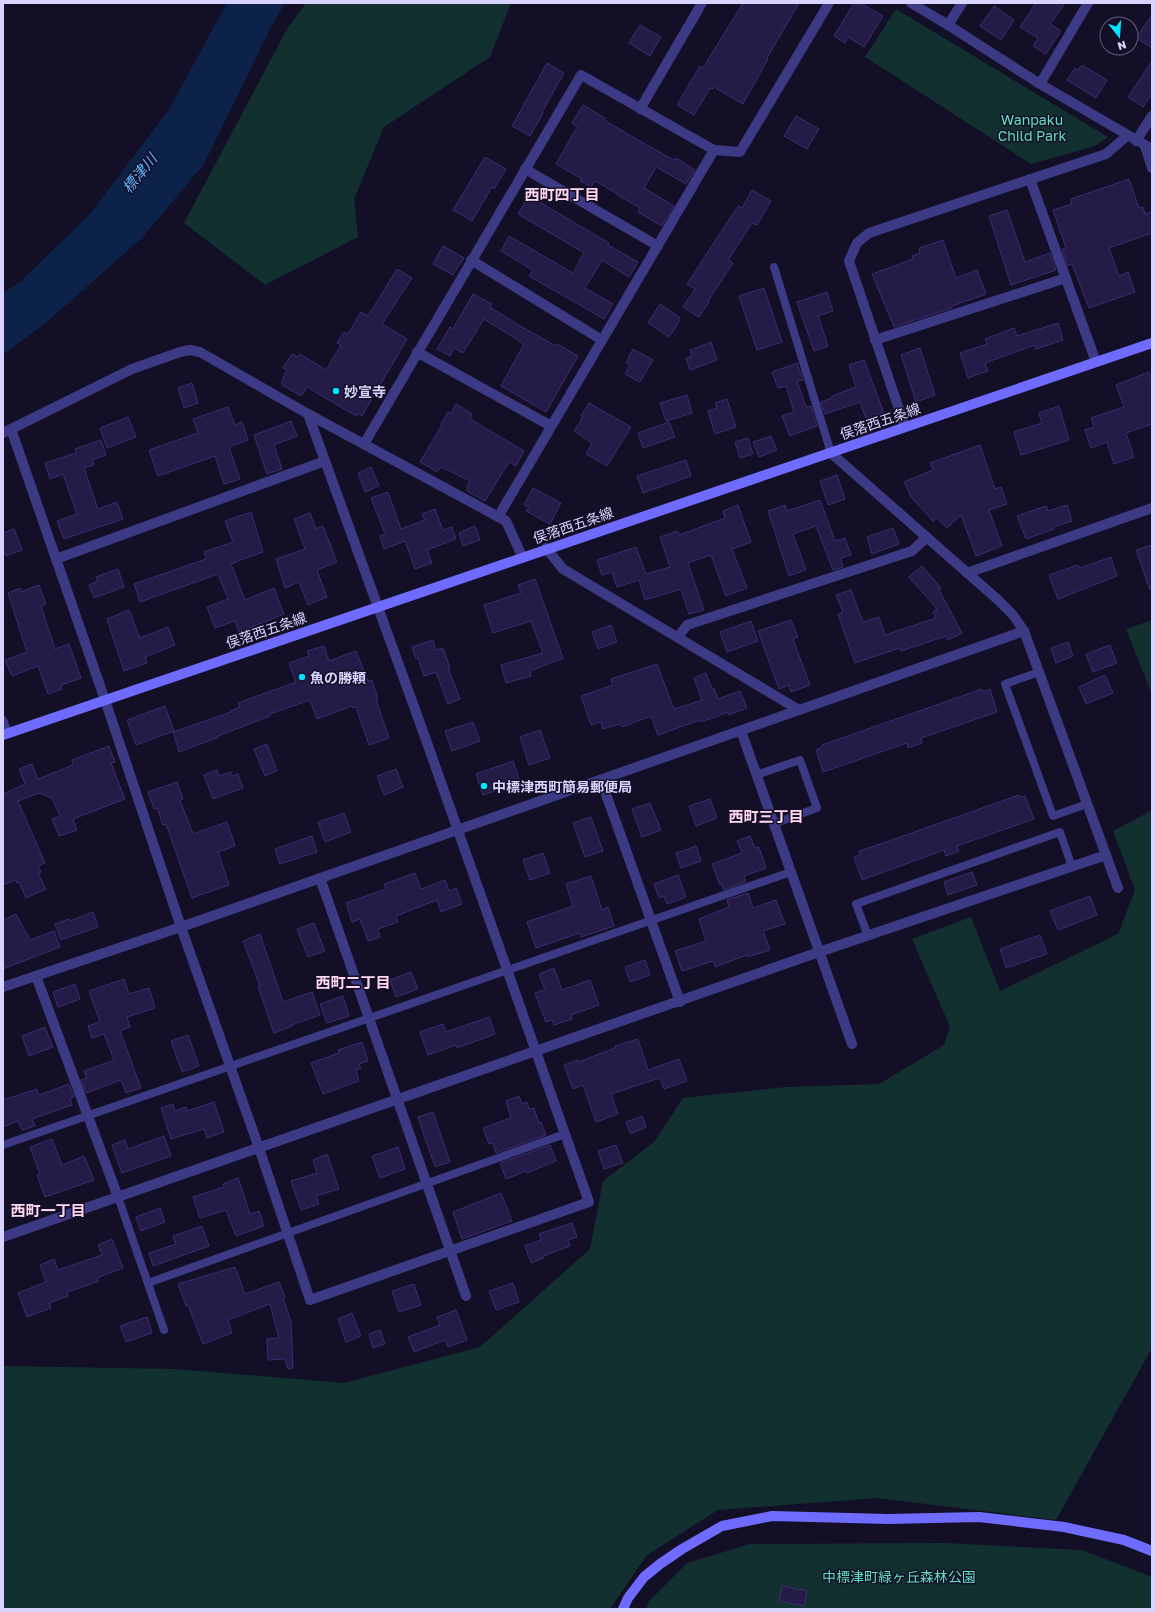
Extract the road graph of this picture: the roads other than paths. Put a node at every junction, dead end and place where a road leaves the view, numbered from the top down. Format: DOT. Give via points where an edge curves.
graph roads {
  1 [pos="702,3"];
  2 [pos="830,3"];
  3 [pos="911,3"];
  4 [pos="962,3"];
  5 [pos="1088,3"];
  6 [pos="948,26"];
  7 [pos="1040,84"];
  8 [pos="640,109"];
  9 [pos="1152,116"];
  10 [pos="1140,143"];
  11 [pos="714,150"];
  12 [pos="1152,168"];
  13 [pos="525,169"];
  14 [pos="1030,179"];
  15 [pos="658,246"];
  16 [pos="471,260"];
  17 [pos="774,267"];
  18 [pos="1066,278"];
  19 [pos="602,340"];
  20 [pos="875,340"];
  21 [pos="1152,342"];
  22 [pos="417,352"];
  23 [pos="1096,362"];
  24 [pos="308,414"];
  25 [pos="551,426"];
  26 [pos="905,427"];
  27 [pos="7,431"];
  28 [pos="364,444"];
  29 [pos="831,453"];
  30 [pos="325,462"];
  31 [pos="1152,508"];
  32 [pos="498,517"];
  33 [pos="927,537"];
  34 [pos="546,548"];
  35 [pos="522,556"];
  36 [pos="56,559"];
  37 [pos="967,573"];
  38 [pos="378,606"];
  39 [pos="1024,631"];
  40 [pos="678,638"];
  41 [pos="1039,672"];
  42 [pos="105,700"];
  43 [pos="799,710"];
  44 [pos="3,720"];
  45 [pos="741,731"];
  46 [pos="6,734"];
  47 [pos="756,775"];
  48 [pos="601,780"];
  49 [pos="1087,804"];
  50 [pos="773,824"];
  51 [pos="458,830"];
  52 [pos="1106,855"];
  53 [pos="1072,867"];
  54 [pos="790,872"];
  55 [pos="320,878"];
  56 [pos="1118,888"];
  57 [pos="651,921"];
  58 [pos="180,927"];
  59 [pos="868,936"];
  60 [pos="819,952"];
  61 [pos="507,969"];
  62 [pos="36,976"];
  63 [pos="3,987"];
  64 [pos="680,1002"];
  65 [pos="369,1018"];
  66 [pos="852,1044"];
  67 [pos="536,1051"];
  68 [pos="230,1066"];
  69 [pos="397,1100"];
  70 [pos="88,1115"];
  71 [pos="565,1134"];
  72 [pos="3,1145"];
  73 [pos="259,1148"];
  74 [pos="426,1183"];
  75 [pos="118,1197"];
  76 [pos="287,1233"];
  77 [pos="3,1238"];
  78 [pos="450,1251"];
  79 [pos="148,1283"];
  80 [pos="466,1296"];
  81 [pos="164,1330"];
  82 [pos="1152,1551"];
  83 [pos="623,1609"];
  1 -- 8 [label="street"];
  2 -- 11 [label="street" via="740,152"];
  3 -- 6 [label="street"];
  4 -- 6 [label="street"];
  5 -- 7 [label="street"];
  6 -- 7 [label="street"];
  7 -- 10 [label="street"];
  8 -- 11 [label="street"];
  8 -- 13 [label="street" via="581,75"];
  9 -- 10 [label="street"];
  10 -- 12 [label="street"];
  10 -- 14 [label="street"];
  11 -- 15 [label="street"];
  13 -- 15 [label="street"];
  13 -- 16 [label="street"];
  14 -- 18 [label="street"];
  14 -- 20 [label="street" via="869,233 857,243 849,261"];
  15 -- 19 [label="street"];
  16 -- 19 [label="street"];
  16 -- 22 [label="street"];
  17 -- 29 [label="lane"];
  18 -- 20 [label="street"];
  18 -- 23 [label="street"];
  19 -- 25 [label="street"];
  20 -- 26 [label="street"];
  21 -- 23 [label="main road, 俣落西五条線"];
  22 -- 25 [label="street"];
  22 -- 28 [label="street"];
  23 -- 26 [label="main road, 俣落西五条線"];
  24 -- 27 [label="street" via="200,352 190,350 165,356 132,369"];
  24 -- 28 [label="street"];
  24 -- 30 [label="street"];
  25 -- 32 [label="street"];
  26 -- 29 [label="main road, 俣落西五条線"];
  27 -- 36 [label="street"];
  28 -- 32 [label="street"];
  29 -- 33 [label="street"];
  29 -- 34 [label="main road, 俣落西五条線"];
  30 -- 36 [label="street"];
  30 -- 38 [label="street"];
  31 -- 37 [label="street"];
  32 -- 35 [label="street" via="506,521"];
  33 -- 37 [label="street"];
  33 -- 40 [label="street" via="912,551 687,625"];
  34 -- 35 [label="main road, 俣落西五条線"];
  34 -- 40 [label="street" via="563,569"];
  35 -- 38 [label="main road, 俣落西五条線"];
  36 -- 42 [label="street"];
  37 -- 39 [label="street" via="997,598"];
  38 -- 42 [label="main road, 俣落西五条線"];
  38 -- 51 [label="street"];
  39 -- 41 [label="street"];
  39 -- 43 [label="street"];
  40 -- 43 [label="street"];
  41 -- 49 [label="street"];
  41 -- 49 [label="lane" via="1005,684 1053,816"];
  42 -- 46 [label="main road, 俣落西五条線"];
  42 -- 58 [label="street"];
  43 -- 45 [label="street"];
  44 -- 46 [label="lane"];
  45 -- 47 [label="street"];
  45 -- 48 [label="street"];
  47 -- 50 [label="street"];
  47 -- 50 [label="lane" via="800,760 816,808"];
  48 -- 51 [label="street"];
  48 -- 57 [label="street"];
  49 -- 52 [label="street"];
  50 -- 54 [label="street"];
  51 -- 55 [label="street"];
  51 -- 61 [label="street"];
  52 -- 53 [label="street"];
  52 -- 56 [label="street"];
  53 -- 59 [label="street"];
  53 -- 59 [label="lane" via="1060,832 856,904"];
  54 -- 57 [label="lane"];
  54 -- 60 [label="street"];
  55 -- 58 [label="street"];
  55 -- 65 [label="street"];
  57 -- 61 [label="lane"];
  57 -- 64 [label="street"];
  58 -- 62 [label="street"];
  58 -- 68 [label="street"];
  59 -- 60 [label="street"];
  60 -- 64 [label="street"];
  60 -- 66 [label="street"];
  61 -- 65 [label="lane"];
  61 -- 67 [label="street"];
  62 -- 63 [label="street"];
  62 -- 70 [label="street"];
  64 -- 67 [label="street"];
  65 -- 68 [label="lane"];
  65 -- 69 [label="street"];
  67 -- 69 [label="street"];
  67 -- 71 [label="street"];
  68 -- 70 [label="lane"];
  68 -- 73 [label="street"];
  69 -- 73 [label="street"];
  69 -- 74 [label="street"];
  70 -- 72 [label="lane"];
  70 -- 75 [label="street"];
  71 -- 74 [label="lane"];
  71 -- 78 [label="street" via="589,1202"];
  73 -- 75 [label="street"];
  73 -- 76 [label="street"];
  74 -- 76 [label="lane"];
  74 -- 78 [label="street"];
  75 -- 77 [label="street"];
  75 -- 79 [label="lane"];
  76 -- 78 [label="street" via="310,1300"];
  76 -- 79 [label="lane"];
  78 -- 80 [label="street"];
  79 -- 81 [label="lane"];
  82 -- 83 [label="main road" via="1124,1540 1064,1527 979,1518 772,1516 722,1526 682,1549 644,1577"];
}
